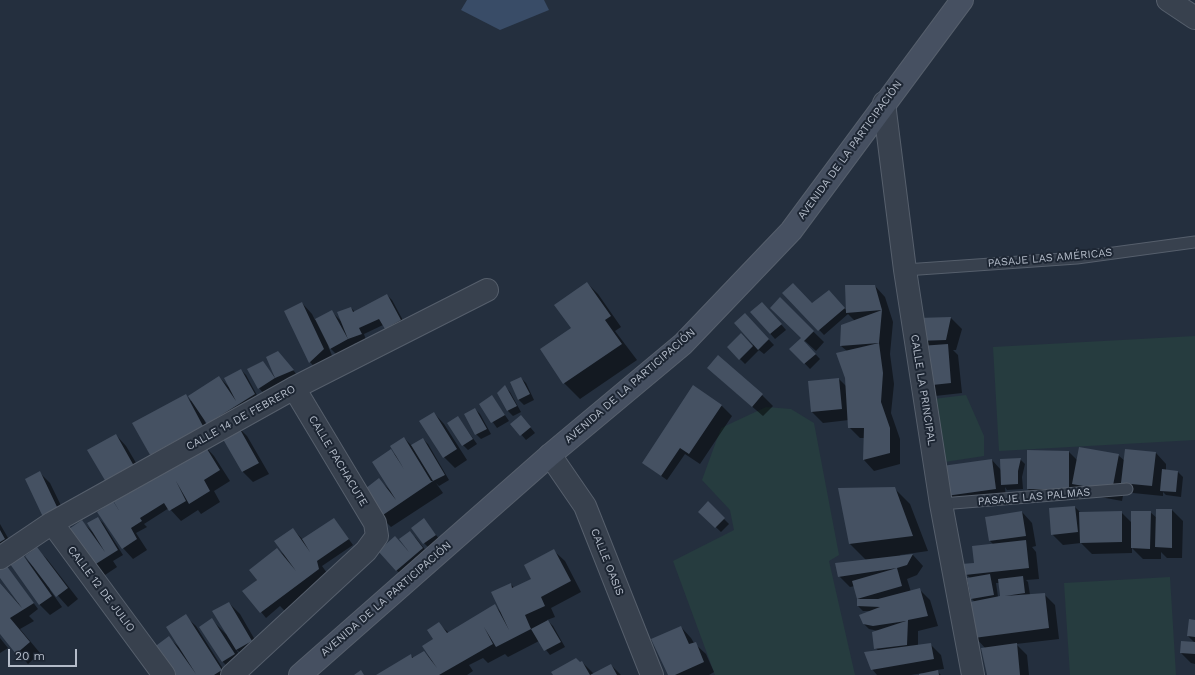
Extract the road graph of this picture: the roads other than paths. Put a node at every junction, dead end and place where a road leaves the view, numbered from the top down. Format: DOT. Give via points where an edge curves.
graph roads {
  1 [pos="962,0"];
  2 [pos="1168,0"];
  3 [pos="1195,18"];
  4 [pos="884,104"];
  5 [pos="1195,242"];
  6 [pos="905,270"];
  7 [pos="487,290"];
  8 [pos="294,388"];
  9 [pos="550,456"];
  10 [pos="1127,489"];
  11 [pos="941,504"];
  12 [pos="52,523"];
  13 [pos="0,558"];
  14 [pos="164,675"];
  15 [pos="232,675"];
  16 [pos="300,675"];
  17 [pos="652,675"];
  18 [pos="973,675"];
  1 -- 4 [label="main road, AVENIDA DE LA PARTICIPACIÓN"];
  2 -- 3 [label="street"];
  4 -- 6 [label="street, CALLE LA PRINCIPAL"];
  4 -- 9 [label="main road, AVENIDA DE LA PARTICIPACIÓN" via="791,231 683,344"];
  5 -- 6 [label="lane, PASAJE LAS AMÉRICAS" via="1077,258"];
  6 -- 11 [label="street, CALLE LA PRINCIPAL"];
  7 -- 8 [label="street, CALLE 14 DE FEBRERO"];
  8 -- 12 [label="street, CALLE 14 DE FEBRERO"];
  8 -- 15 [label="street, CALLE PACHACUTE" via="375,523 377,536 366,551"];
  9 -- 16 [label="main road, AVENIDA DE LA PARTICIPACIÓN"];
  9 -- 17 [label="street, CALLE OASIS" via="585,506"];
  10 -- 11 [label="lane, PASAJE LAS PALMAS"];
  11 -- 18 [label="street, CALLE LA PRINCIPAL"];
  12 -- 13 [label="street, CALLE 14 DE FEBRERO"];
  12 -- 14 [label="street, CALLE 12 DE JULIO"];
}
